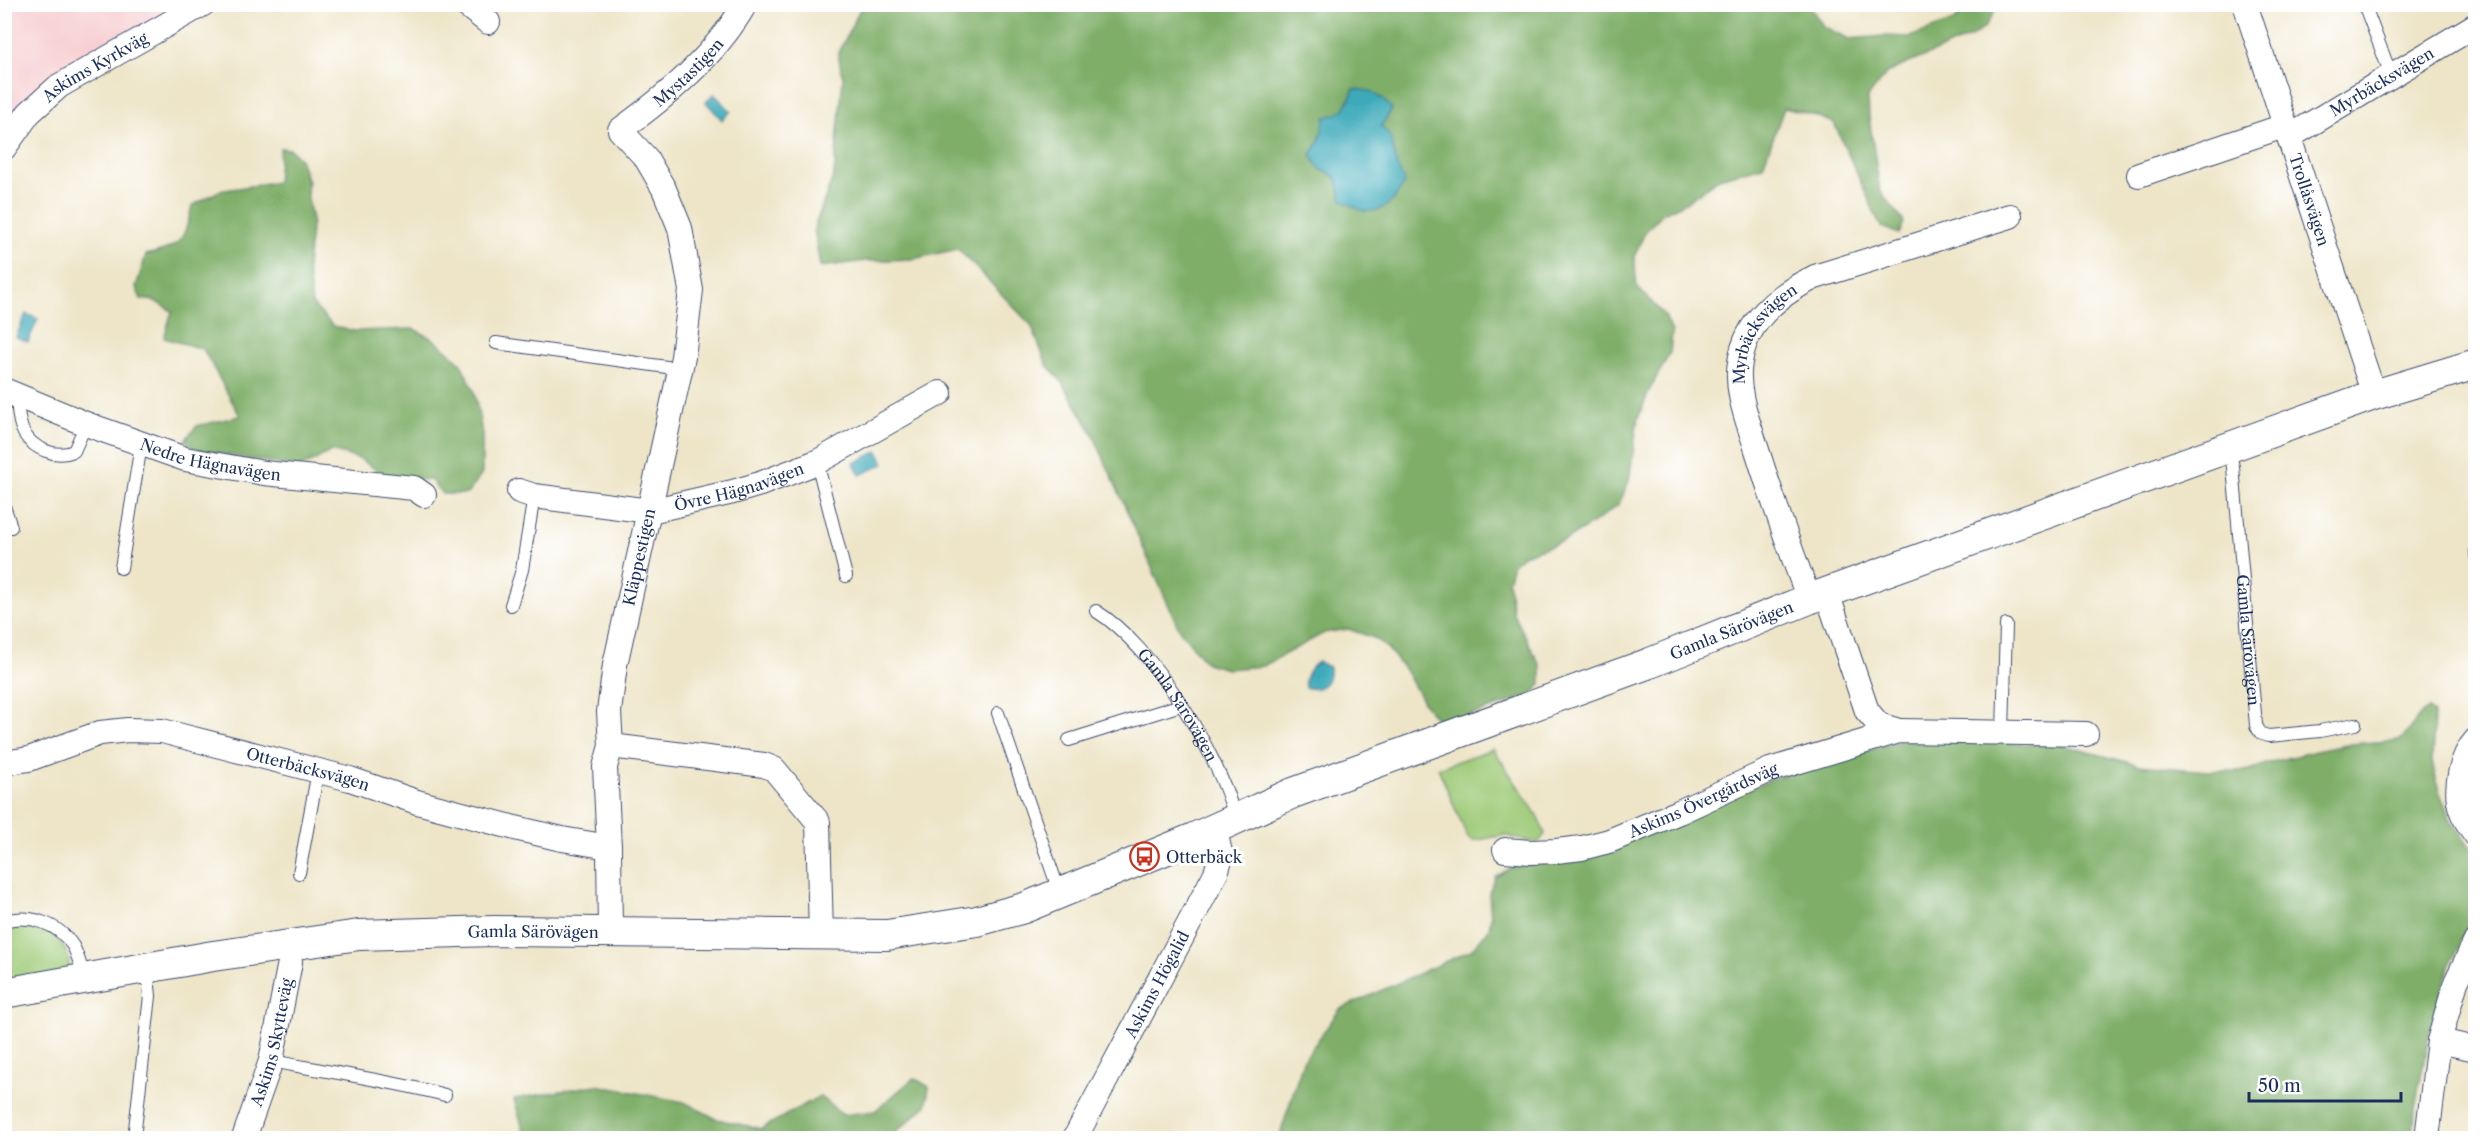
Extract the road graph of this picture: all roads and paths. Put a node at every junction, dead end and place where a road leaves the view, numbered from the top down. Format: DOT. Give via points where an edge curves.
graph roads {
  1 [pos="203,4"];
  2 [pos="465,4"];
  3 [pos="746,4"];
  4 [pos="2245,4"];
  5 [pos="2364,4"];
  6 [pos="488,22"];
  7 [pos="2475,25"];
  8 [pos="2391,75"];
  9 [pos="620,130"];
  10 [pos="2287,132"];
  11 [pos="4,148"];
  12 [pos="2139,175"];
  13 [pos="2010,216"];
  14 [pos="496,344"];
  15 [pos="2475,364"];
  16 [pos="681,369"];
  17 [pos="11,393"];
  18 [pos="940,393"];
  19 [pos="2374,395"];
  20 [pos="87,424"];
  21 [pos="141,445"];
  22 [pos="2229,449"];
  23 [pos="817,462"];
  24 [pos="526,494"];
  25 [pos="424,495"];
  26 [pos="4,506"];
  27 [pos="650,511"];
  28 [pos="2475,516"];
  29 [pos="11,527"];
  30 [pos="2475,556"];
  31 [pos="121,568"];
  32 [pos="846,576"];
  33 [pos="1818,596"];
  34 [pos="511,605"];
  35 [pos="1096,611"];
  36 [pos="2006,625"];
  37 [pos="1181,705"];
  38 [pos="998,713"];
  39 [pos="2355,724"];
  40 [pos="1899,731"];
  41 [pos="2003,732"];
  42 [pos="2086,734"];
  43 [pos="1070,740"];
  44 [pos="2475,740"];
  45 [pos="611,746"];
  46 [pos="4,763"];
  47 [pos="318,771"];
  48 [pos="1225,823"];
  49 [pos="2475,835"];
  50 [pos="609,847"];
  51 [pos="1505,850"];
  52 [pos="299,873"];
  53 [pos="1060,894"];
  54 [pos="4,921"];
  55 [pos="610,933"];
  56 [pos="821,935"];
  57 [pos="2475,940"];
  58 [pos="288,944"];
  59 [pos="147,967"];
  60 [pos="86,979"];
  61 [pos="4,993"];
  62 [pos="2439,1041"];
  63 [pos="2475,1049"];
  64 [pos="271,1061"];
  65 [pos="445,1095"];
  66 [pos="134,1138"];
  67 [pos="244,1138"];
  68 [pos="1075,1138"];
  69 [pos="2427,1138"];
  1 -- 11 [label="street, Askims Kyrkväg" via="59,86 29,113"];
  2 -- 6 [label="street"];
  3 -- 9 [label="street, Mystastigen" via="725,33 663,99"];
  4 -- 10 [label="street, Trollåsvägen"];
  5 -- 8 [label="lane"];
  7 -- 8 [label="street, Myrbäcksvägen"];
  8 -- 10 [label="street, Myrbäcksvägen"];
  9 -- 16 [label="street, Kläppestigen" via="646,158 680,228 692,290"];
  10 -- 12 [label="street, Myrbäcksvägen"];
  10 -- 19 [label="street, Trollåsvägen"];
  13 -- 33 [label="street, Myrbäcksvägen" via="1815,277 1786,293 1750,331 1740,362 1740,390 1764,474"];
  14 -- 16 [label="lane"];
  15 -- 19 [label="street, Gamla Särövägen"];
  16 -- 27 [label="street, Kläppestigen"];
  17 -- 20 [label="street, Nedre Hägnavägen"];
  17 -- 20 [label="lane" via="25,437 38,448 59,455 74,451"];
  18 -- 23 [label="street, Övre Hägnavägen"];
  19 -- 22 [label="street, Gamla Särövägen"];
  20 -- 21 [label="street, Nedre Hägnavägen"];
  21 -- 25 [label="street, Nedre Hägnavägen" via="215,466 414,488"];
  21 -- 31 [label="lane"];
  22 -- 33 [label="street, Gamla Särövägen"];
  22 -- 39 [label="lane, Gamla Särövägen" via="2258,731 2269,736"];
  23 -- 27 [label="street, Övre Hägnavägen" via="760,484"];
  23 -- 32 [label="lane"];
  24 -- 27 [label="street, Övre Hägnavägen"];
  24 -- 34 [label="lane" via="522,570"];
  26 -- 29 [label="lane"];
  27 -- 45 [label="street, Kläppestigen" via="615,665 609,712"];
  28 -- 30 [label="lane"];
  33 -- 40 [label="street, Askims Övergårdsväg" via="1867,711 1879,725"];
  33 -- 48 [label="street, Gamla Särövägen" via="1650,663 1293,793"];
  35 -- 37 [label="lane, Gamla Särövägen" via="1127,635 1150,660"];
  36 -- 41 [label="lane"];
  37 -- 43 [label="lane"];
  37 -- 48 [label="lane, Gamla Särövägen" via="1224,782"];
  38 -- 53 [label="lane"];
  40 -- 41 [label="street, Askims Övergårdsväg"];
  40 -- 51 [label="street, Askims Övergårdsväg" via="1770,770 1609,841 1556,851"];
  41 -- 42 [label="street, Askims Övergårdsväg"];
  44 -- 49 [label="street" via="2459,778 2458,795"];
  45 -- 50 [label="street, Kläppestigen" via="605,767"];
  45 -- 56 [label="street" via="764,765 774,770 818,822"];
  46 -- 47 [label="street, Otterbäcksvägen" via="29,759 100,733 148,730"];
  47 -- 50 [label="street, Otterbäcksvägen" via="485,820"];
  47 -- 52 [label="lane"];
  48 -- 53 [label="street, Gamla Särövägen"];
  48 -- 68 [label="street, Askims Högalid" via="1216,873"];
  50 -- 55 [label="street, Kläppestigen"];
  53 -- 56 [label="street, Gamla Särövägen" via="978,921 887,935"];
  54 -- 60 [label="lane" via="37,919 53,927 72,945"];
  55 -- 56 [label="street, Gamla Särövägen"];
  55 -- 58 [label="street, Gamla Särövägen" via="409,932"];
  57 -- 62 [label="street" via="2456,982"];
  58 -- 59 [label="street, Gamla Särövägen"];
  58 -- 64 [label="street, Askims Skytteväg" via="290,962"];
  59 -- 60 [label="street, Gamla Särövägen"];
  59 -- 66 [label="lane" via="150,996"];
  60 -- 61 [label="street, Gamla Särövägen"];
  62 -- 63 [label="street"];
  62 -- 69 [label="street"];
  64 -- 65 [label="lane" via="395,1082"];
  64 -- 67 [label="street, Askims Skytteväg"];
}
